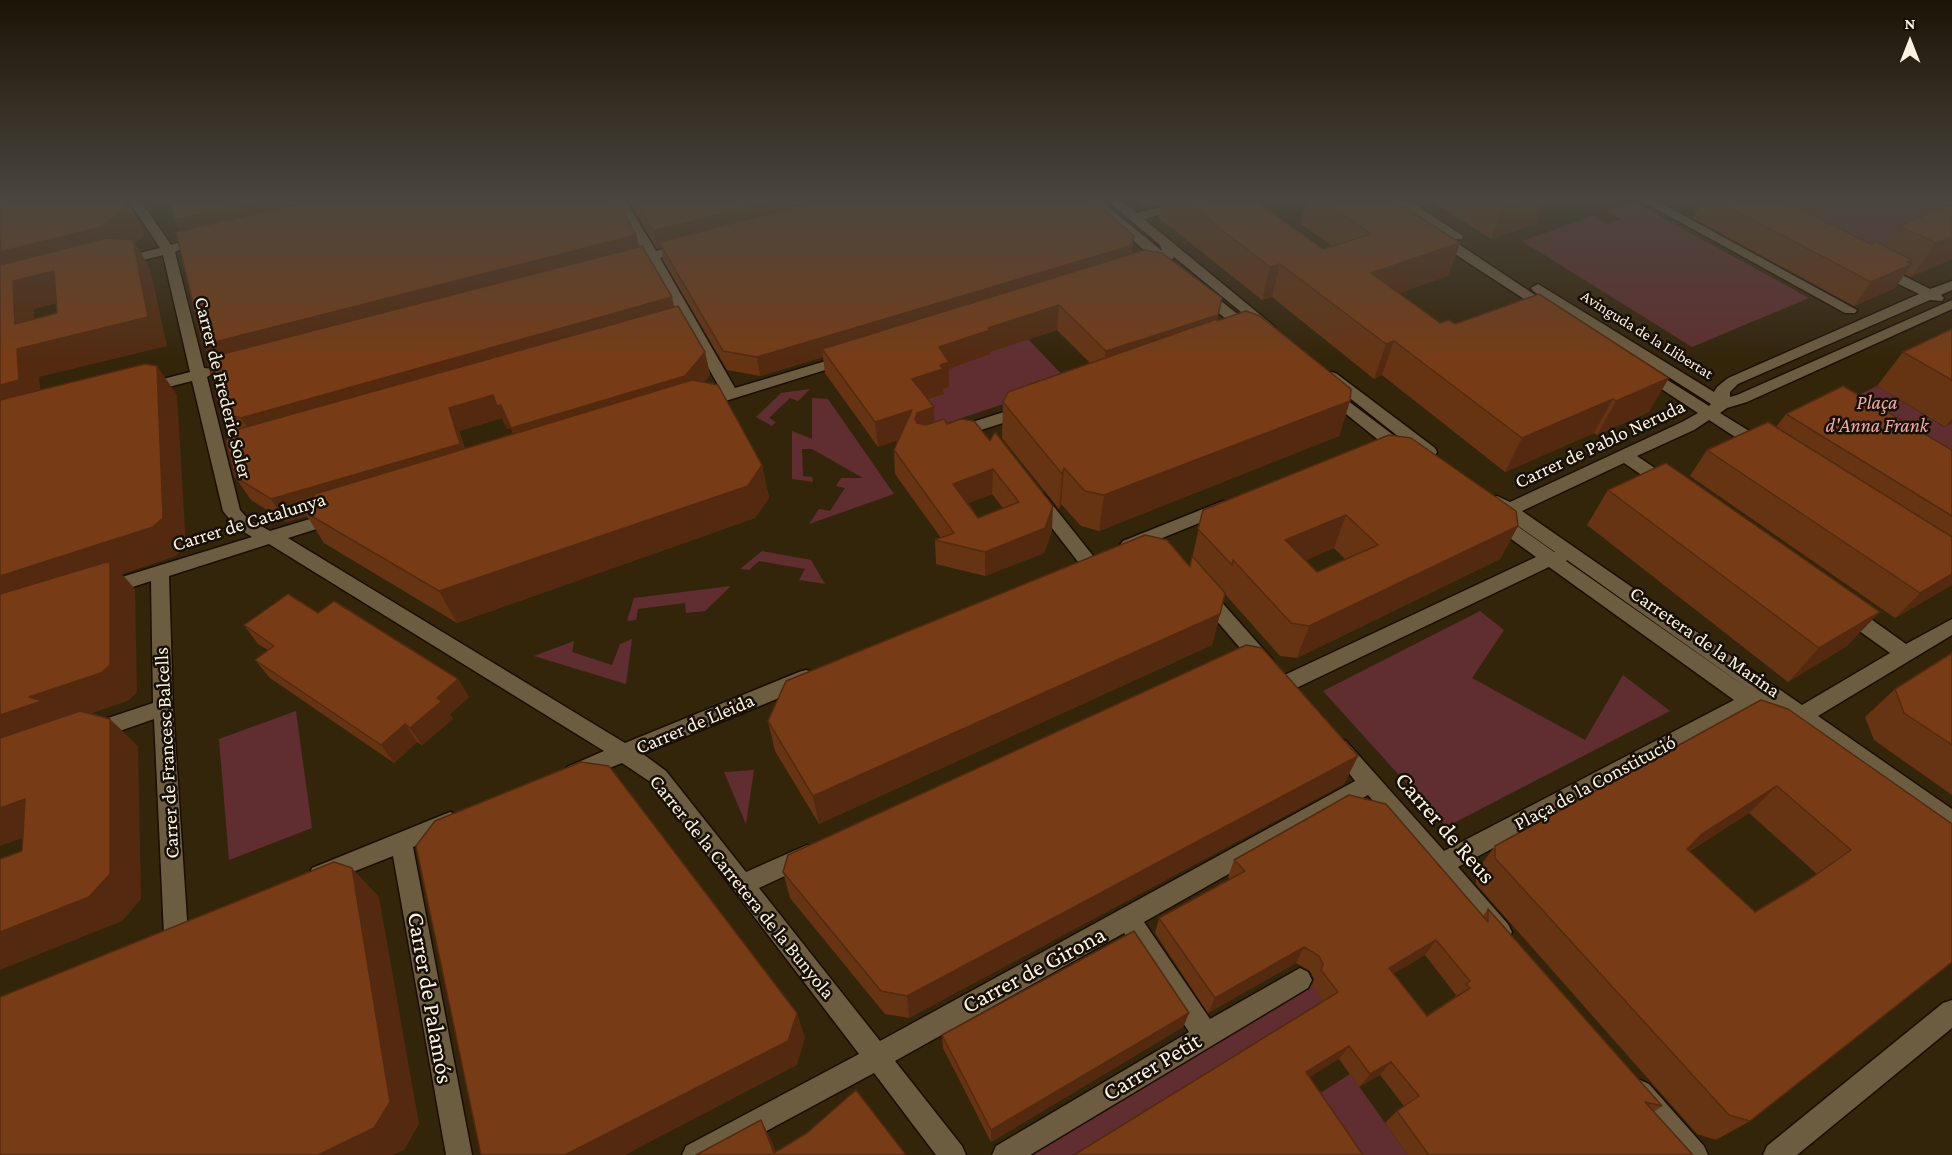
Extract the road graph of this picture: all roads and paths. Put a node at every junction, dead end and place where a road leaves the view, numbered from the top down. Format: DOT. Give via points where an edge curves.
graph roads {
  1 [pos="148,255"];
  2 [pos="169,255"];
  3 [pos="659,255"];
  4 [pos="1158,255"];
  5 [pos="1168,255"];
  6 [pos="1178,255"];
  7 [pos="1470,255"];
  8 [pos="1484,255"];
  9 [pos="1748,255"];
  10 [pos="651,257"];
  11 [pos="1164,260"];
  12 [pos="1869,264"];
  13 [pos="102,266"];
  14 [pos="614,266"];
  15 [pos="1128,271"];
  16 [pos="1952,285"];
  17 [pos="1930,295"];
  18 [pos="1951,305"];
  19 [pos="1850,310"];
  20 [pos="687,321"];
  21 [pos="670,326"];
  22 [pos="1277,334"];
  23 [pos="1234,339"];
  24 [pos="856,356"];
  25 [pos="222,368"];
  26 [pos="1322,370"];
  27 [pos="199,374"];
  28 [pos="1322,388"];
  29 [pos="133,392"];
  30 [pos="731,394"];
  31 [pos="1037,406"];
  32 [pos="688,408"];
  33 [pos="1715,408"];
  34 [pos="1392,434"];
  35 [pos="944,437"];
  36 [pos="1369,449"];
  37 [pos="1773,454"];
  38 [pos="1625,456"];
  39 [pos="1024,481"];
  40 [pos="1482,491"];
  41 [pos="1683,496"];
  42 [pos="1244,499"];
  43 [pos="350,513"];
  44 [pos="1495,513"];
  45 [pos="270,538"];
  46 [pos="1549,559"];
  47 [pos="1590,567"];
  48 [pos="160,571"];
  49 [pos="1191,578"];
  50 [pos="91,593"];
  51 [pos="1836,605"];
  52 [pos="1952,626"];
  53 [pos="1905,654"];
  54 [pos="820,672"];
  55 [pos="1283,685"];
  56 [pos="1750,701"];
  57 [pos="1299,703"];
  58 [pos="163,708"];
  59 [pos="1801,716"];
  60 [pos="1323,730"];
  61 [pos="77,737"];
  62 [pos="625,753"];
  63 [pos="1858,778"];
  64 [pos="558,780"];
  65 [pos="1370,783"];
  66 [pos="470,814"];
  67 [pos="1952,821"];
  68 [pos="401,842"];
  69 [pos="830,844"];
  70 [pos="1440,865"];
  71 [pos="302,882"];
  72 [pos="743,884"];
  73 [pos="1128,919"];
  74 [pos="154,944"];
  75 [pos="1510,945"];
  76 [pos="1300,980"];
  77 [pos="1952,1012"];
  78 [pos="1206,1035"];
  79 [pos="877,1057"];
  80 [pos="1627,1078"];
  81 [pos="459,1155"];
  82 [pos="695,1155"];
  83 [pos="953,1155"];
  84 [pos="1005,1155"];
  85 [pos="1695,1155"];
  86 [pos="1776,1155"];
  1 -- 13 [label="street"];
  2 -- 27 [label="street, Carrer de Frederic Soler"];
  3 -- 10 [label="street"];
  4 -- 11 [label="street"];
  5 -- 11 [label="street"];
  6 -- 22 [label="street"];
  7 -- 33 [label="street, Avinguda de la Llibertat"];
  8 -- 33 [label="street, Avinguda de la Llibertat"];
  9 -- 19 [label="street"];
  10 -- 14 [label="street"];
  10 -- 20 [label="street"];
  11 -- 15 [label="street"];
  11 -- 23 [label="street" via="1257,336"];
  12 -- 17 [label="street"];
  16 -- 17 [label="street, Carrer de Pablo Neruda"];
  17 -- 18 [label="street"];
  17 -- 33 [label="street, Carrer de Pablo Neruda" via="1733,381 1722,390"];
  18 -- 33 [label="street, Carrer de Pablo Neruda"];
  20 -- 21 [label="street"];
  20 -- 30 [label="street"];
  24 -- 30 [label="street"];
  25 -- 27 [label="street"];
  26 -- 34 [label="street"];
  27 -- 29 [label="street"];
  27 -- 45 [label="street, Carrer de Frederic Soler" via="224,453 232,511 243,525"];
  28 -- 34 [label="street"];
  30 -- 32 [label="street"];
  31 -- 35 [label="street" via="985,431"];
  33 -- 37 [label="street"];
  33 -- 38 [label="street, Carrer de Pablo Neruda" via="1689,426"];
  34 -- 34 [label="street" via="1439,469 1419,446"];
  34 -- 36 [label="street"];
  38 -- 41 [label="street"];
  38 -- 44 [label="street, Carrer de Pablo Neruda"];
  39 -- 42 [label="street" via="1092,560 1161,544"];
  40 -- 44 [label="street, Carretera de la Marina"];
  43 -- 45 [label="street, Carrer de Catalunya"];
  44 -- 46 [label="street, Carretera de la Marina"];
  44 -- 47 [label="street, Carretera de la Marina"];
  45 -- 48 [label="street, Carrer de Catalunya"];
  45 -- 62 [label="street, Carrer de la Carretera de la Bunyola"];
  46 -- 47 [label="street, Carretera de la Marina" via="1569,559"];
  46 -- 55 [label="street"];
  46 -- 56 [label="street, Carretera de la Marina"];
  47 -- 59 [label="street, Carretera de la Marina"];
  48 -- 50 [label="street, Carrer de Catalunya"];
  48 -- 58 [label="street, Carrer de Francesc Balcells"];
  49 -- 55 [label="street" via="1243,654"];
  51 -- 53 [label="street"];
  52 -- 53 [label="street"];
  53 -- 59 [label="street"];
  54 -- 62 [label="street, Carrer de Lleida"];
  55 -- 57 [label="street"];
  56 -- 63 [label="street, Carretera de la Marina"];
  56 -- 70 [label="street, Plaça de la Constitució"];
  58 -- 61 [label="street"];
  58 -- 74 [label="street, Carrer de Francesc Balcells" via="185,931"];
  59 -- 67 [label="street, Carretera de la Marina"];
  60 -- 65 [label="street, Carrer de Reus"];
  62 -- 64 [label="street, Carrer de Lleida"];
  62 -- 72 [label="street, Carrer de la Carretera de la Bunyola" via="658,777"];
  65 -- 70 [label="street, Carrer de Reus"];
  65 -- 73 [label="street, Carrer de Girona"];
  66 -- 68 [label="street"];
  68 -- 71 [label="street"];
  68 -- 81 [label="street, Carrer de Palamós"];
  69 -- 72 [label="street"];
  70 -- 75 [label="street, Carrer de Reus"];
  72 -- 79 [label="street, Carrer de la Carretera de la Bunyola"];
  73 -- 78 [label="street"];
  73 -- 79 [label="street, Carrer de Girona"];
  76 -- 78 [label="street, Carrer Petit"];
  77 -- 86 [label="street"];
  78 -- 84 [label="street, Carrer Petit"];
  79 -- 82 [label="street, Carrer de Girona"];
  79 -- 83 [label="street, Carrer de la Carretera de la Bunyola"];
  80 -- 85 [label="street"];
}
